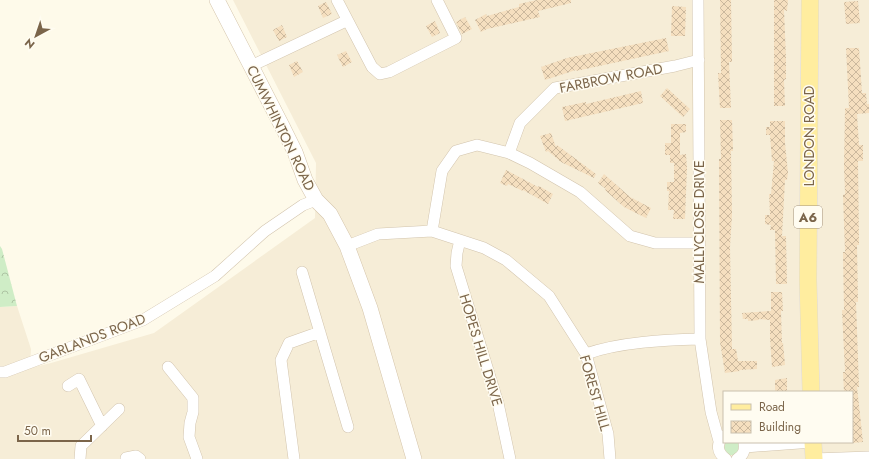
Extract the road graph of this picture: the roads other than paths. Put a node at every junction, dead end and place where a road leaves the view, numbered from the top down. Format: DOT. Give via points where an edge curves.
graph roads {
  1 [pos="217,0"];
  2 [pos="337,0"];
  3 [pos="437,0"];
  4 [pos="698,0"];
  5 [pos="810,0"];
  6 [pos="346,21"];
  7 [pos="699,60"];
  8 [pos="252,66"];
  9 [pos="509,153"];
  10 [pos="316,200"];
  11 [pos="432,231"];
  12 [pos="460,240"];
  13 [pos="699,243"];
  14 [pos="347,246"];
  15 [pos="302,272"];
  16 [pos="320,332"];
  17 [pos="700,339"];
  18 [pos="586,354"];
  19 [pos="168,367"];
  20 [pos="0,372"];
  21 [pos="68,386"];
  22 [pos="811,391"];
  23 [pos="119,409"];
  24 [pos="102,426"];
  25 [pos="348,427"];
  26 [pos="722,438"];
  27 [pos="778,443"];
  28 [pos="813,443"];
  29 [pos="744,444"];
  30 [pos="721,457"];
  31 [pos="869,457"];
  32 [pos="126,458"];
  33 [pos="80,459"];
  34 [pos="140,459"];
  35 [pos="197,459"];
  36 [pos="294,459"];
  37 [pos="414,459"];
  38 [pos="510,459"];
  39 [pos="610,459"];
  40 [pos="737,459"];
  41 [pos="814,459"];
  1 -- 8 [label="street, CUMWHINTON ROAD"];
  2 -- 6 [label="street"];
  3 -- 6 [label="street" via="456,38 389,72 380,74 372,67"];
  4 -- 7 [label="street, MALLYCLOSE DRIVE"];
  5 -- 22 [label="main road, LONDON ROAD / A6" via="808,280"];
  6 -- 8 [label="street"];
  7 -- 9 [label="street, FARBROW ROAD" via="555,88 520,123"];
  7 -- 13 [label="street, MALLYCLOSE DRIVE"];
  8 -- 10 [label="street, CUMWHINTON ROAD"];
  9 -- 11 [label="street" via="477,145 456,151 442,171"];
  9 -- 13 [label="street" via="580,192 630,236 655,244"];
  10 -- 14 [label="street, CUMWHINTON ROAD" via="330,214"];
  10 -- 20 [label="street, GARLANDS ROAD" via="303,205 266,231 216,276 143,320"];
  11 -- 12 [label="street, FOREST HILL"];
  11 -- 14 [label="street, FOREST HILL" via="378,234"];
  12 -- 18 [label="street, FOREST HILL" via="484,248 506,260 549,296"];
  12 -- 38 [label="street, HOPES HILL DRIVE" via="456,266 498,403"];
  13 -- 17 [label="street, MALLYCLOSE DRIVE"];
  14 -- 37 [label="street, CUMWHINTON ROAD" via="370,308"];
  15 -- 16 [label="street"];
  16 -- 25 [label="street"];
  16 -- 36 [label="street" via="289,343 281,360"];
  17 -- 18 [label="street" via="602,348"];
  17 -- 26 [label="street, MALLYCLOSE DRIVE" via="710,412"];
  18 -- 39 [label="street, FOREST HILL" via="608,434"];
  19 -- 35 [label="street" via="193,398 189,437"];
  21 -- 24 [label="street" via="79,379"];
  23 -- 24 [label="street"];
  24 -- 33 [label="street" via="81,446"];
  26 -- 30 [label="street, MALLYCLOSE DRIVE" via="718,450"];
  27 -- 29 [label="street"];
  28 -- 41 [label="main road"];
  29 -- 40 [label="street" via="743,454"];
  31 -- 41 [label="street"];
  32 -- 34 [label="street" via="136,456"];
}
